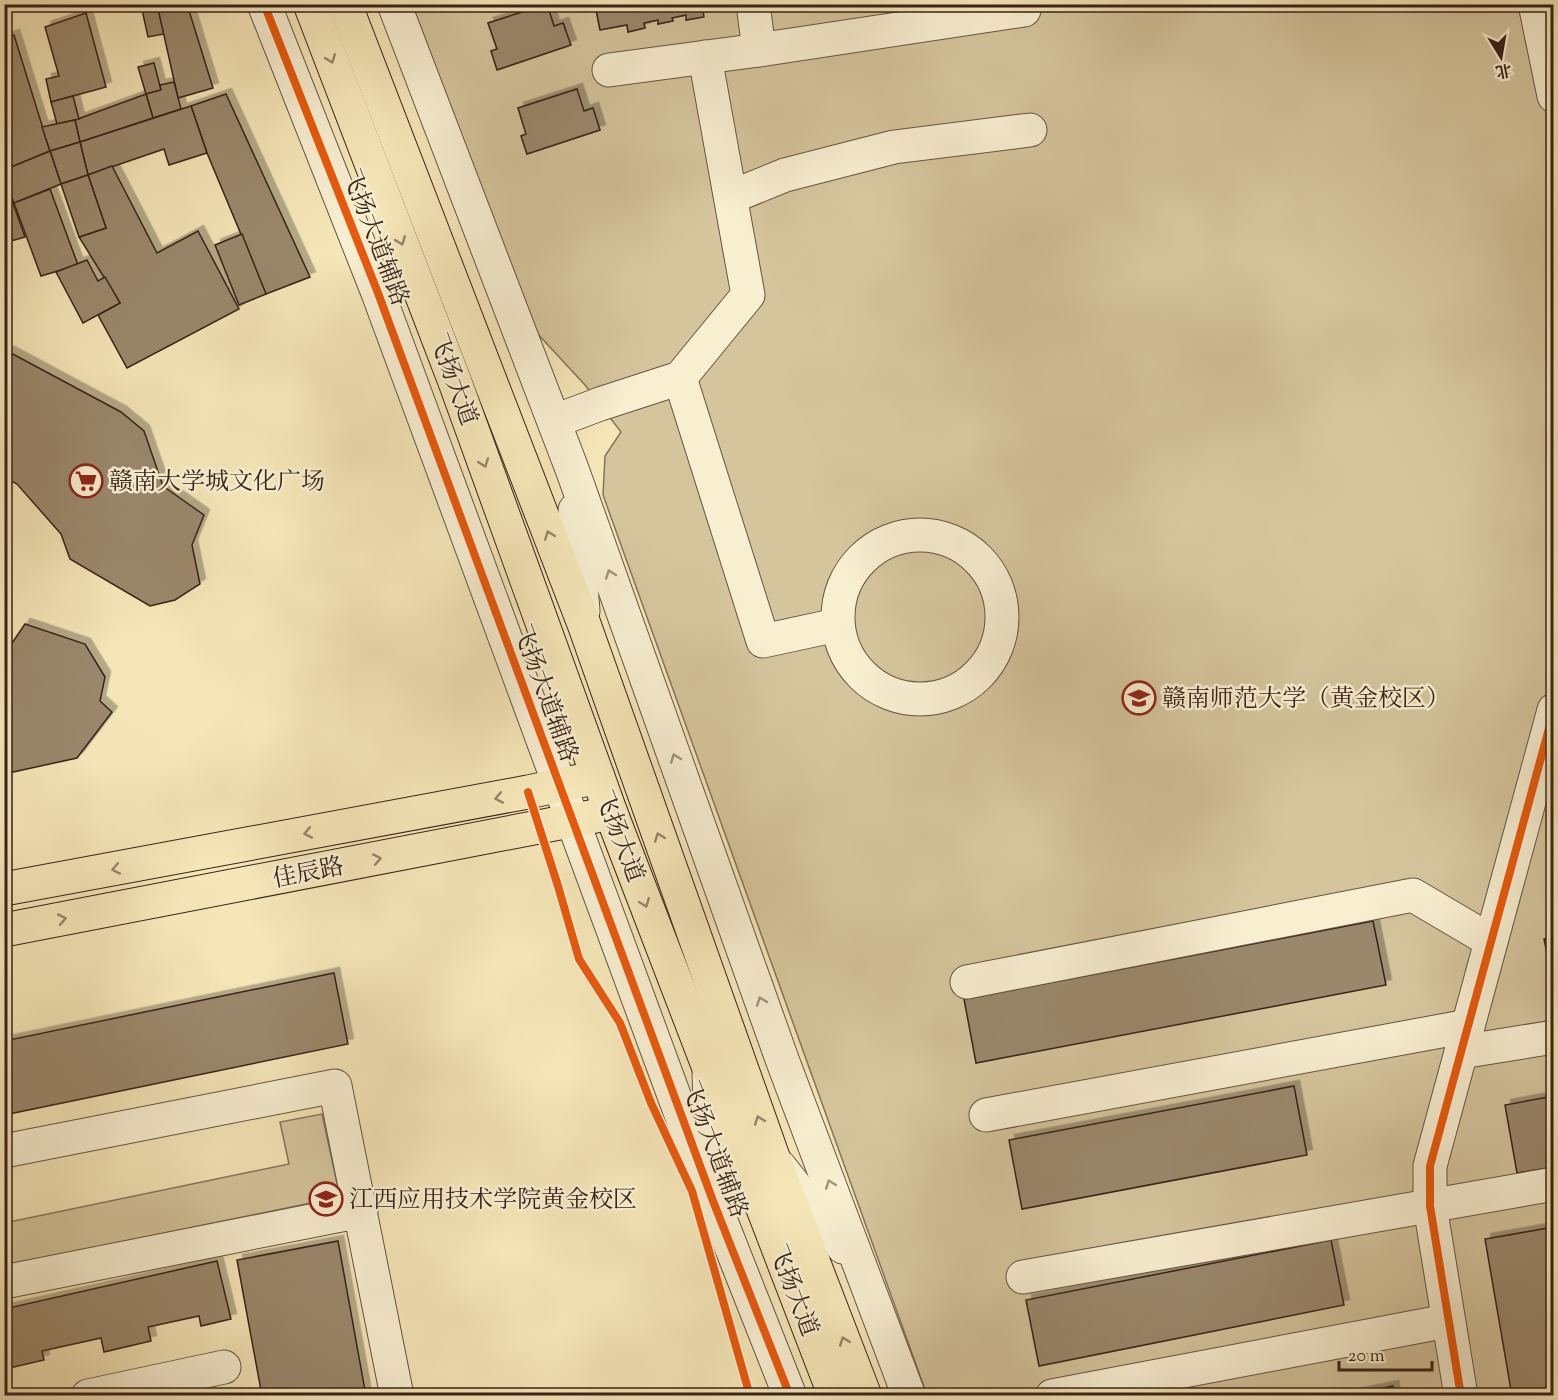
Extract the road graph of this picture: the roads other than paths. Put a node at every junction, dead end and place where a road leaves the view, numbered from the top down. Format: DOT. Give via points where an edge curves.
graph roads {
  1 [pos="264,4"];
  2 [pos="310,4"];
  3 [pos="345,4"];
  4 [pos="753,4"];
  5 [pos="1535,4"];
  6 [pos="1024,10"];
  7 [pos="394,12"];
  8 [pos="759,50"];
  9 [pos="705,57"];
  10 [pos="609,70"];
  11 [pos="1554,96"];
  12 [pos="1030,130"];
  13 [pos="731,197"];
  14 [pos="378,293"];
  15 [pos="680,378"];
  16 [pos="455,382"];
  17 [pos="555,421"];
  18 [pos="572,469"];
  19 [pos="584,624"];
  20 [pos="837,625"];
  21 [pos="1554,710"];
  22 [pos="598,777"];
  23 [pos="560,785"];
  24 [pos="611,813"];
  25 [pos="573,821"];
  26 [pos="4,889"];
  27 [pos="4,930"];
  28 [pos="1491,941"];
  29 [pos="967,982"];
  30 [pos="1554,1037"];
  31 [pos="1465,1039"];
  32 [pos="709,1069"];
  33 [pos="987,1115"];
  34 [pos="4,1151"];
  35 [pos="773,1157"];
  36 [pos="1554,1184"];
  37 [pos="713,1201"];
  38 [pos="1430,1206"];
  39 [pos="361,1211"];
  40 [pos="864,1274"];
  41 [pos="1023,1277"];
  42 [pos="4,1282"];
  43 [pos="1448,1321"];
  44 [pos="224,1367"];
  45 [pos="88,1395"];
  46 [pos="397,1395"];
  47 [pos="790,1395"];
  48 [pos="835,1395"];
  49 [pos="865,1395"];
  50 [pos="909,1395"];
  51 [pos="1052,1395"];
  52 [pos="1461,1395"];
  1 -- 14 [label="street, 飞扬大道辅路"];
  2 -- 16 [label="main road, 飞扬大道, one-way"];
  19 -- 3 [label="main road, 飞扬大道, one-way"];
  4 -- 8 [label="street"];
  5 -- 11 [label="street"];
  6 -- 8 [label="street"];
  7 -- 17 [label="street"];
  8 -- 9 [label="street"];
  9 -- 10 [label="street"];
  9 -- 13 [label="street"];
  12 -- 13 [label="street" via="894,147 785,175"];
  13 -- 15 [label="street" via="748,295"];
  14 -- 16 [label="street"];
  14 -- 23 [label="street, 飞扬大道辅路"];
  15 -- 17 [label="street"];
  15 -- 20 [label="street" via="763,641"];
  16 -- 22 [label="main road, 飞扬大道, one-way"];
  17 -- 18 [label="street"];
  18 -- 19 [label="street"];
  40 -- 18 [label="street, one-way" via="783,1062"];
  35 -- 19 [label="main road, 飞扬大道, one-way"];
  20 -- 20 [label="street" via="844,653 861,676 885,693 913,700 941,697 968,685 988,665 1000,639 1002,610 996,585 987,570 963,547 938,537 912,535 887,541 865,556 848,575 839,599"];
  21 -- 28 [label="street"];
  22 -- 23 [label="main road, 佳辰路"];
  22 -- 24 [label="main road, 飞扬大道"];
  23 -- 25 [label="street, 飞扬大道辅路"];
  23 -- 26 [label="main road, 佳辰路, one-way"];
  24 -- 25 [label="main road, 佳辰路"];
  24 -- 32 [label="main road, 飞扬大道, one-way"];
  27 -- 25 [label="main road, 佳辰路, one-way"];
  25 -- 37 [label="street, 飞扬大道辅路"];
  28 -- 29 [label="street" via="1413,895"];
  28 -- 31 [label="street"];
  30 -- 31 [label="street"];
  31 -- 33 [label="street"];
  31 -- 38 [label="street" via="1430,1166"];
  32 -- 37 [label="street"];
  32 -- 48 [label="main road, 飞扬大道"];
  34 -- 39 [label="street" via="336,1086"];
  35 -- 40 [label="street"];
  49 -- 35 [label="main road, 飞扬大道, one-way"];
  36 -- 38 [label="street"];
  37 -- 47 [label="street, 飞扬大道辅路"];
  38 -- 41 [label="street"];
  38 -- 43 [label="street"];
  39 -- 42 [label="street"];
  39 -- 46 [label="street"];
  40 -- 50 [label="street"];
  43 -- 51 [label="street"];
  43 -- 52 [label="street"];
  44 -- 45 [label="street"];
}
